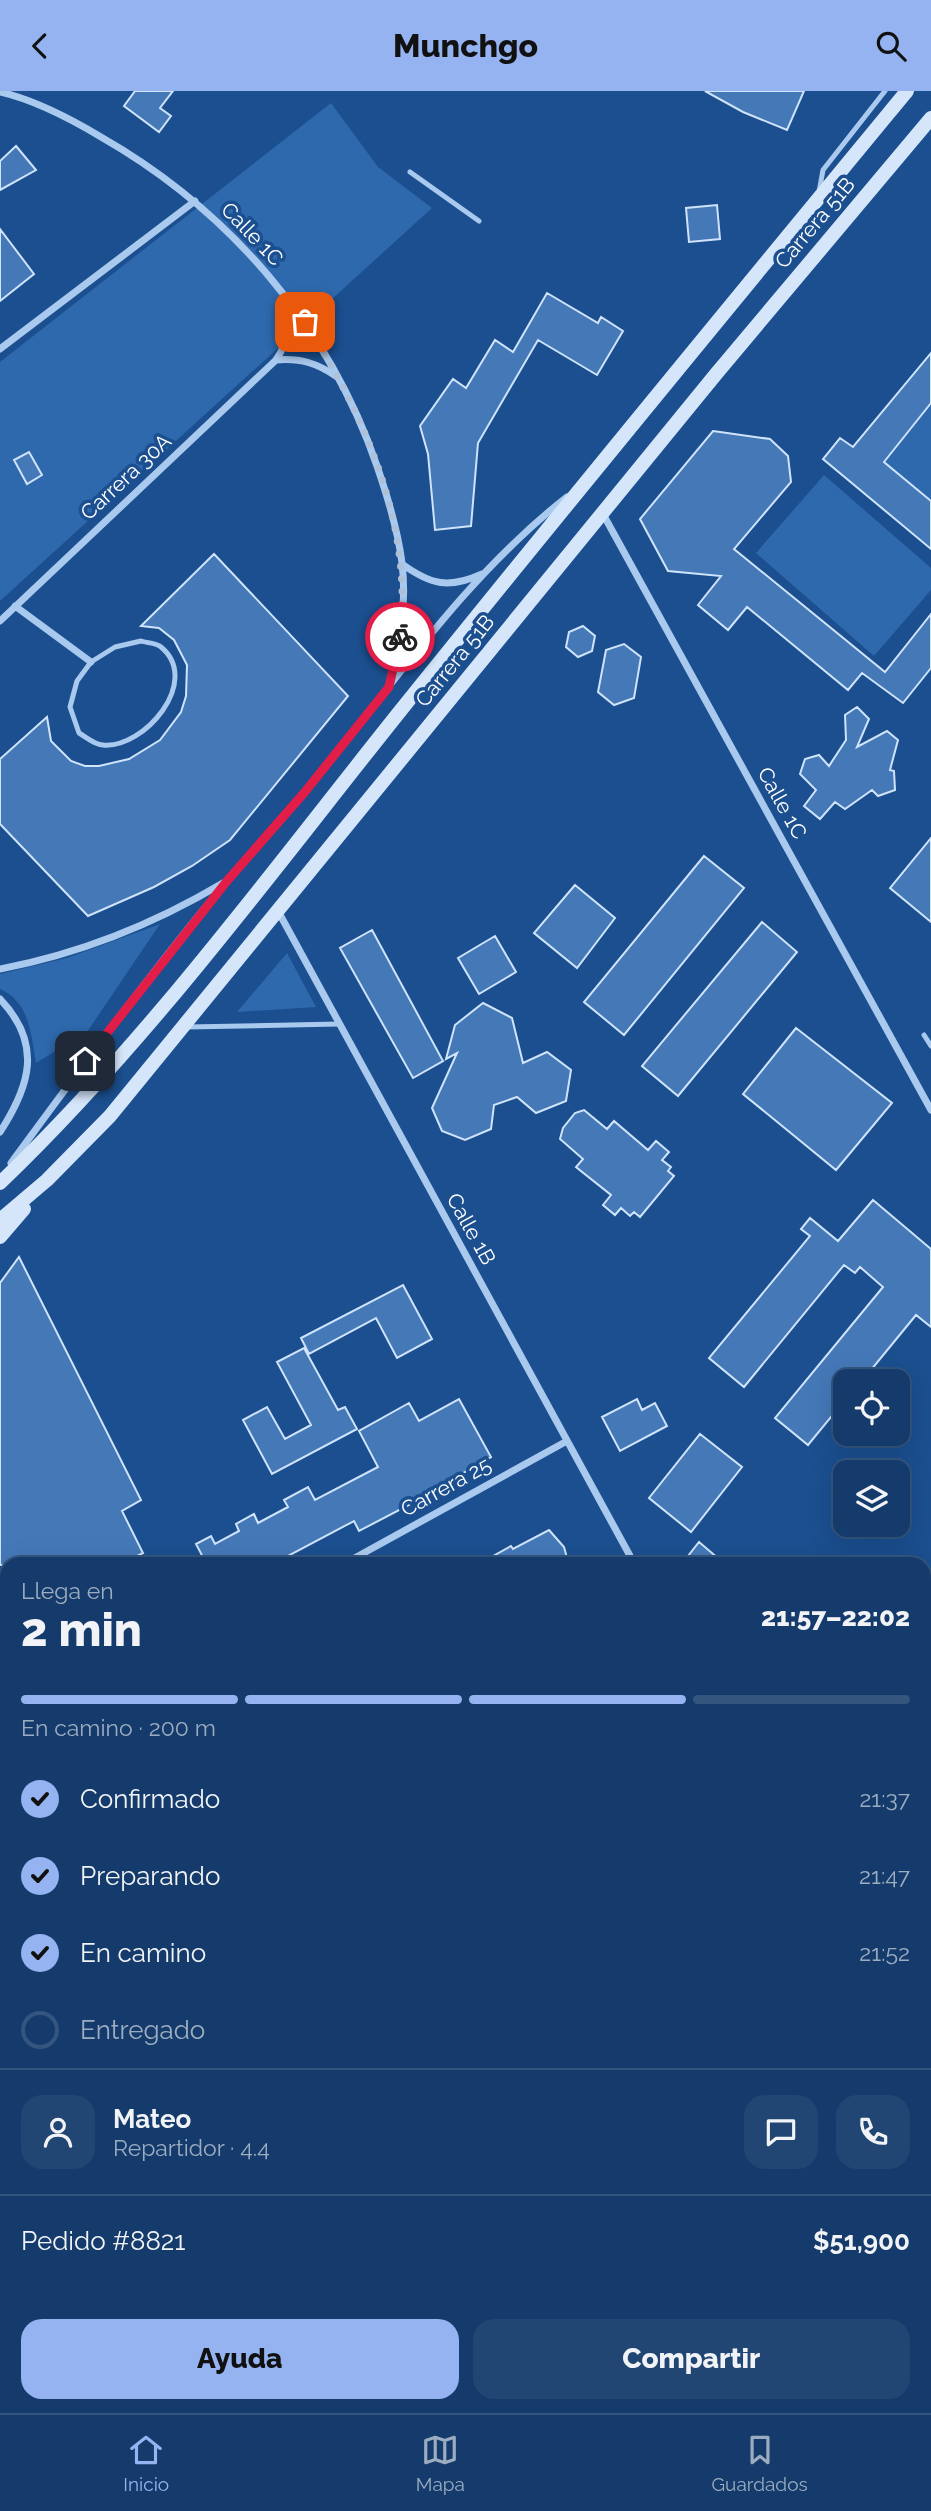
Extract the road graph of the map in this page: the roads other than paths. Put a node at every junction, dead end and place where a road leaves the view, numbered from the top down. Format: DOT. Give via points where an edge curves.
graph roads {
  1 [pos="885,91"];
  2 [pos="907,91"];
  3 [pos="5,92"];
  4 [pos="931,118"];
  5 [pos="410,172"];
  6 [pos="818,200"];
  7 [pos="195,201"];
  8 [pos="479,221"];
  9 [pos="286,296"];
  10 [pos="0,349"];
  11 [pos="276,360"];
  12 [pos="339,378"];
  13 [pos="579,488"];
  14 [pos="603,514"];
  15 [pos="402,564"];
  16 [pos="483,573"];
  17 [pos="15,606"];
  18 [pos="0,621"];
  19 [pos="91,662"];
  20 [pos="389,687"];
  21 [pos="227,881"];
  22 [pos="278,911"];
  23 [pos="0,969"];
  24 [pos="0,999"];
  25 [pos="339,1024"];
  26 [pos="184,1027"];
  27 [pos="924,1035"];
  28 [pos="931,1046"];
  29 [pos="931,1109"];
  30 [pos="0,1132"];
  31 [pos="47,1179"];
  32 [pos="0,1181"];
  33 [pos="0,1220"];
  34 [pos="0,1237"];
  35 [pos="567,1441"];
  36 [pos="357,1557"];
  37 [pos="631,1557"];
  1 -- 6 [label="lane" via="823,170"];
  2 -- 6 [label="main road, Carrera 51B"];
  3 -- 7 [label="street, Calle 1C" via="125,150"];
  4 -- 14 [label="main road, Carrera 51B"];
  5 -- 8 [label="lane"];
  6 -- 13 [label="main road, Carrera 51B"];
  7 -- 9 [label="street, Calle 1C" via="243,246"];
  7 -- 10 [label="street"];
  9 -- 11 [label="street, Carrera 30A" via="290,329"];
  9 -- 12 [label="street, Calle 1C"];
  11 -- 12 [label="street" via="310,361"];
  11 -- 17 [label="street, Carrera 30A"];
  12 -- 15 [label="street, Calle 1C" via="385,487"];
  13 -- 16 [label="street" via="533,523"];
  13 -- 32 [label="main road, Carrera 51B" via="95,1089"];
  14 -- 22 [label="main road, Carrera 51B"];
  14 -- 29 [label="street, Calle 1C"];
  15 -- 16 [label="street" via="441,584 463,582"];
  15 -- 20 [label="street, Calle 1C" via="404,605"];
  16 -- 20 [label="street"];
  17 -- 18 [label="street, Carrera 30A"];
  17 -- 19 [label="street"];
  19 -- 19 [label="lane" via="77,681 70,706 79,733 101,745 123,743 146,729 165,709 174,687 175,665 160,646 141,641 115,647"];
  20 -- 21 [label="street"];
  21 -- 23 [label="street" via="110,938"];
  21 -- 32 [label="street" via="99,1042"];
  22 -- 25 [label="street, Calle 1B"];
  22 -- 26 [label="main road, Carrera 51B"];
  24 -- 30 [label="street" via="21,1029 27,1066 19,1101"];
  25 -- 26 [label="lane"];
  25 -- 35 [label="street, Calle 1B"];
  26 -- 31 [label="main road, Carrera 51B" via="110,1116"];
  27 -- 28 [label="lane"];
  31 -- 33 [label="main road, Carrera 51B"];
  31 -- 34 [label="main road"];
  35 -- 36 [label="street, Carrera 25"];
  35 -- 37 [label="street, Calle 1B"];
}
